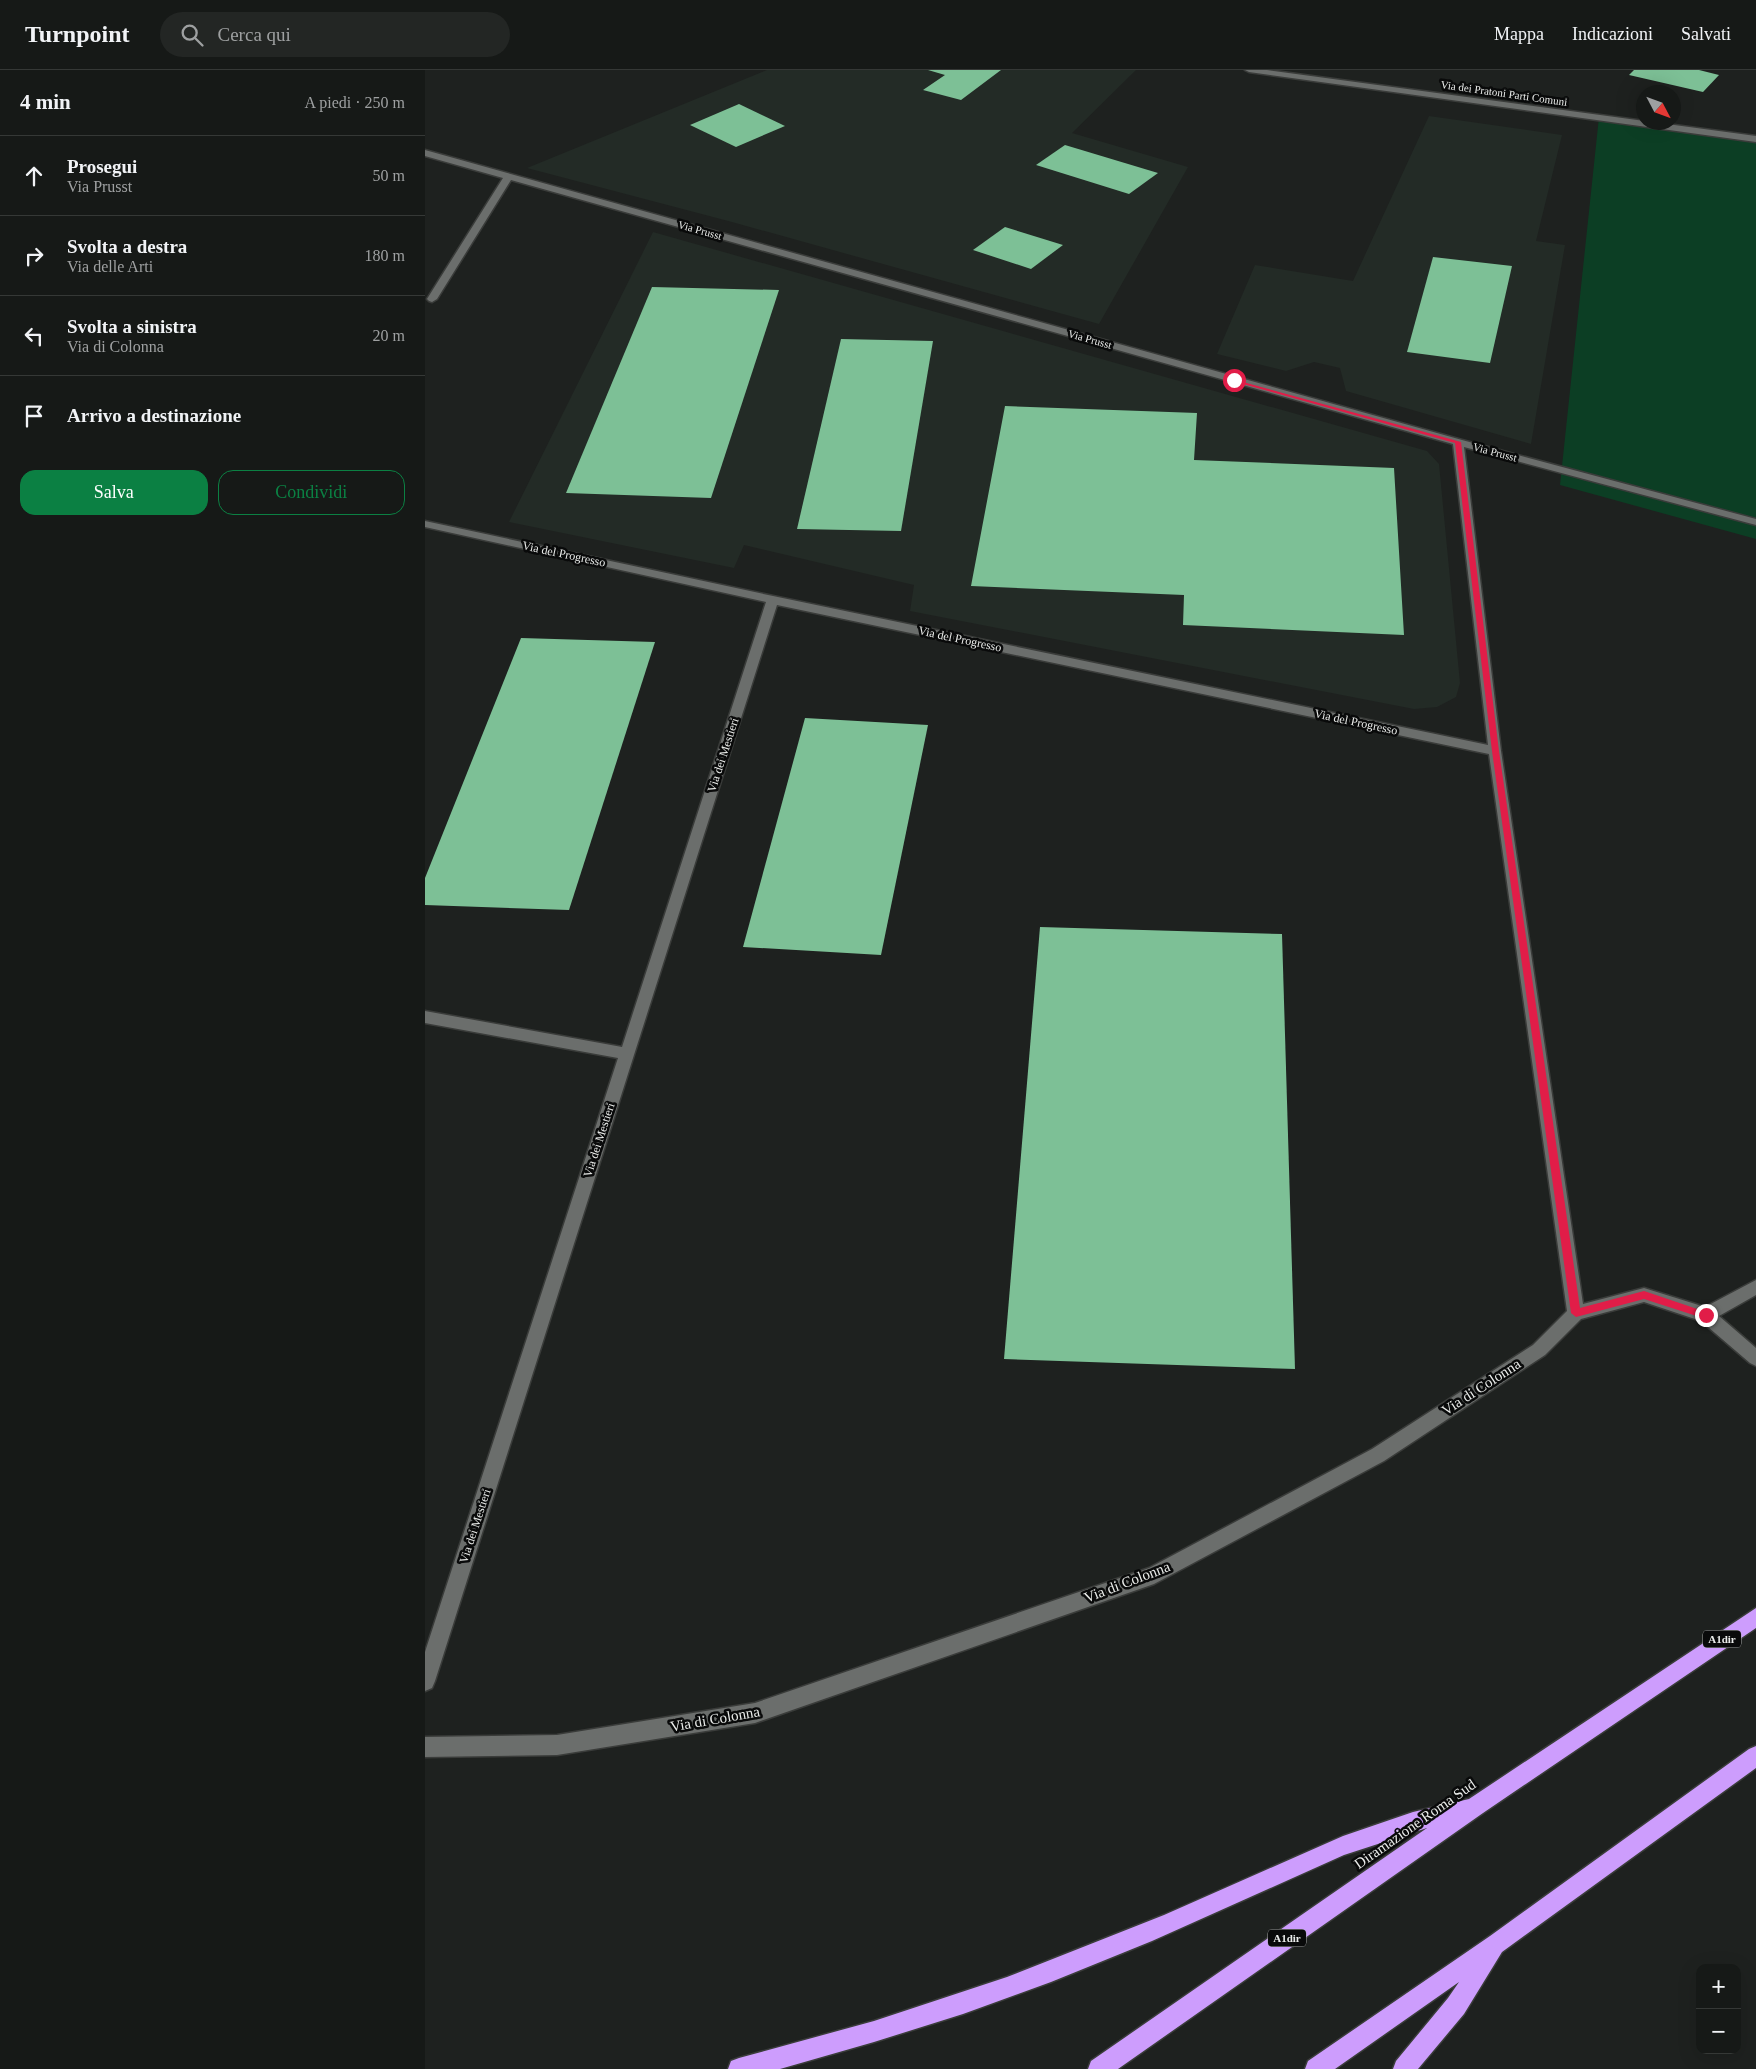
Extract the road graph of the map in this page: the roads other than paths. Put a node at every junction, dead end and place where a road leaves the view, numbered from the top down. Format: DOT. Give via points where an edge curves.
graph roads {
  1 [pos="1249,70"];
  2 [pos="1756,139"];
  3 [pos="425,153"];
  4 [pos="509,176"];
  5 [pos="432,299"];
  6 [pos="1458,442"];
  7 [pos="1756,522"];
  8 [pos="425,524"];
  9 [pos="773,600"];
  10 [pos="1495,751"];
  11 [pos="425,1017"];
  12 [pos="627,1054"];
  13 [pos="1756,1286"];
  14 [pos="1576,1313"];
  15 [pos="1706,1315"];
  16 [pos="1756,1358"];
  17 [pos="1756,1616"];
  18 [pos="425,1681"];
  19 [pos="425,1747"];
  20 [pos="1756,1756"];
  21 [pos="1475,1806"];
  22 [pos="1497,1943"];
  23 [pos="739,2069"];
  24 [pos="1099,2069"];
  25 [pos="1316,2069"];
  26 [pos="1403,2069"];
  1 -- 2 [label="street, Via dei Pratoni Parti Comuni"];
  3 -- 4 [label="street, Via Prusst"];
  4 -- 5 [label="street"];
  4 -- 6 [label="street, Via Prusst"];
  6 -- 7 [label="street, Via Prusst"];
  6 -- 10 [label="street"];
  8 -- 9 [label="street, Via del Progresso"];
  9 -- 10 [label="street, Via del Progresso"];
  9 -- 12 [label="street, Via dei Mestieri"];
  10 -- 14 [label="street"];
  11 -- 12 [label="street"];
  12 -- 18 [label="street, Via dei Mestieri"];
  13 -- 15 [label="street"];
  14 -- 15 [label="street" via="1644,1295"];
  14 -- 19 [label="street, Via di Colonna" via="1539,1350 1378,1455 1154,1575 755,1713 557,1745"];
  15 -- 16 [label="street"];
  17 -- 21 [label="highway, Diramazione Roma Sud / A1dir"];
  20 -- 22 [label="highway"];
  21 -- 23 [label="highway" via="1423,1818 1343,1846 1094,1955 947,2008"];
  21 -- 24 [label="highway, Diramazione Roma Sud / A1dir"];
  22 -- 25 [label="highway"];
  22 -- 26 [label="highway" via="1456,2006"];
}
